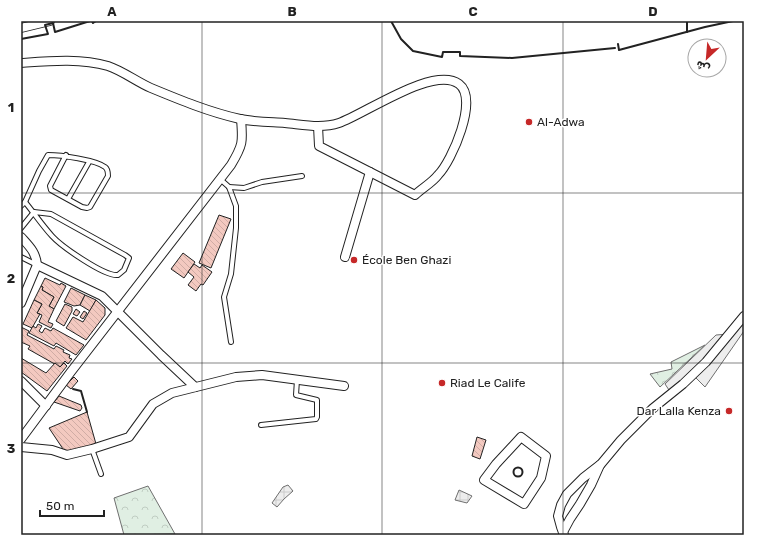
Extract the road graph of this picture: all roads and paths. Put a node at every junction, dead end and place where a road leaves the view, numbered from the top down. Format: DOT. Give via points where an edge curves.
graph roads {
  1 [pos="50,21"];
  2 [pos="21,28"];
  3 [pos="21,63"];
  4 [pos="241,119"];
  5 [pos="318,126"];
  6 [pos="66,155"];
  7 [pos="89,162"];
  8 [pos="370,172"];
  9 [pos="302,176"];
  10 [pos="220,179"];
  11 [pos="229,186"];
  12 [pos="68,199"];
  13 [pos="24,202"];
  14 [pos="21,206"];
  15 [pos="34,212"];
  16 [pos="21,228"];
  17 [pos="21,237"];
  18 [pos="21,257"];
  19 [pos="345,257"];
  20 [pos="37,264"];
  21 [pos="21,303"];
  22 [pos="117,312"];
  23 [pos="744,316"];
  24 [pos="231,342"];
  25 [pos="297,380"];
  26 [pos="21,381"];
  27 [pos="344,386"];
  28 [pos="195,387"];
  29 [pos="46,406"];
  30 [pos="261,425"];
  31 [pos="21,439"];
  32 [pos="21,447"];
  33 [pos="92,449"];
  34 [pos="601,464"];
  35 [pos="102,474"];
  36 [pos="570,492"];
  37 [pos="512,496"];
  38 [pos="564,500"];
  39 [pos="580,504"];
  40 [pos="564,534"];
  1 -- 2 [label="street"];
  3 -- 4 [label="street" via="88,61 109,66 149,87 210,111"];
  4 -- 5 [label="street"];
  4 -- 10 [label="street" via="243,138 240,149"];
  5 -- 8 [label="street" via="319,146"];
  5 -- 8 [label="street" via="338,123 411,88 435,80 451,80 464,89 467,99 466,114 457,140 439,175 415,195"];
  6 -- 7 [label="lane"];
  6 -- 12 [label="lane" via="50,186 51,190"];
  6 -- 13 [label="lane" via="48,155"];
  7 -- 12 [label="lane"];
  7 -- 12 [label="lane" via="106,168 108,176 87,208"];
  8 -- 19 [label="street"];
  9 -- 11 [label="lane" via="262,182 244,188"];
  10 -- 11 [label="lane"];
  10 -- 22 [label="street"];
  11 -- 24 [label="lane" via="236,206 231,274 224,297"];
  13 -- 14 [label="lane"];
  13 -- 15 [label="lane"];
  15 -- 15 [label="lane" via="53,237 78,256 109,274 118,275 124,270 129,258 125,255 51,214"];
  15 -- 16 [label="lane"];
  17 -- 20 [label="street" via="33,251"];
  18 -- 20 [label="lane"];
  20 -- 21 [label="street"];
  20 -- 22 [label="street" via="102,296"];
  22 -- 28 [label="street"];
  22 -- 29 [label="street"];
  23 -- 34 [label="street" via="706,362 621,440"];
  25 -- 27 [label="street"];
  25 -- 28 [label="street" via="262,375 236,377"];
  25 -- 30 [label="lane" via="296,395 317,400 316,419"];
  26 -- 29 [label="street"];
  28 -- 33 [label="street" via="172,393 154,404 129,437"];
  29 -- 31 [label="street"];
  32 -- 33 [label="street" via="67,454"];
  33 -- 35 [label="lane"];
  34 -- 36 [label="street" via="582,478"];
  34 -- 39 [label="street"];
  36 -- 38 [label="street" via="564,496"];
  36 -- 39 [label="street" via="579,495"];
  37 -- 37 [label="street" via="484,480 521,437 546,456 541,478 524,504"];
  38 -- 39 [label="street" via="568,508 572,509"];
  38 -- 40 [label="street" via="558,516"];
  39 -- 40 [label="street"];
}
